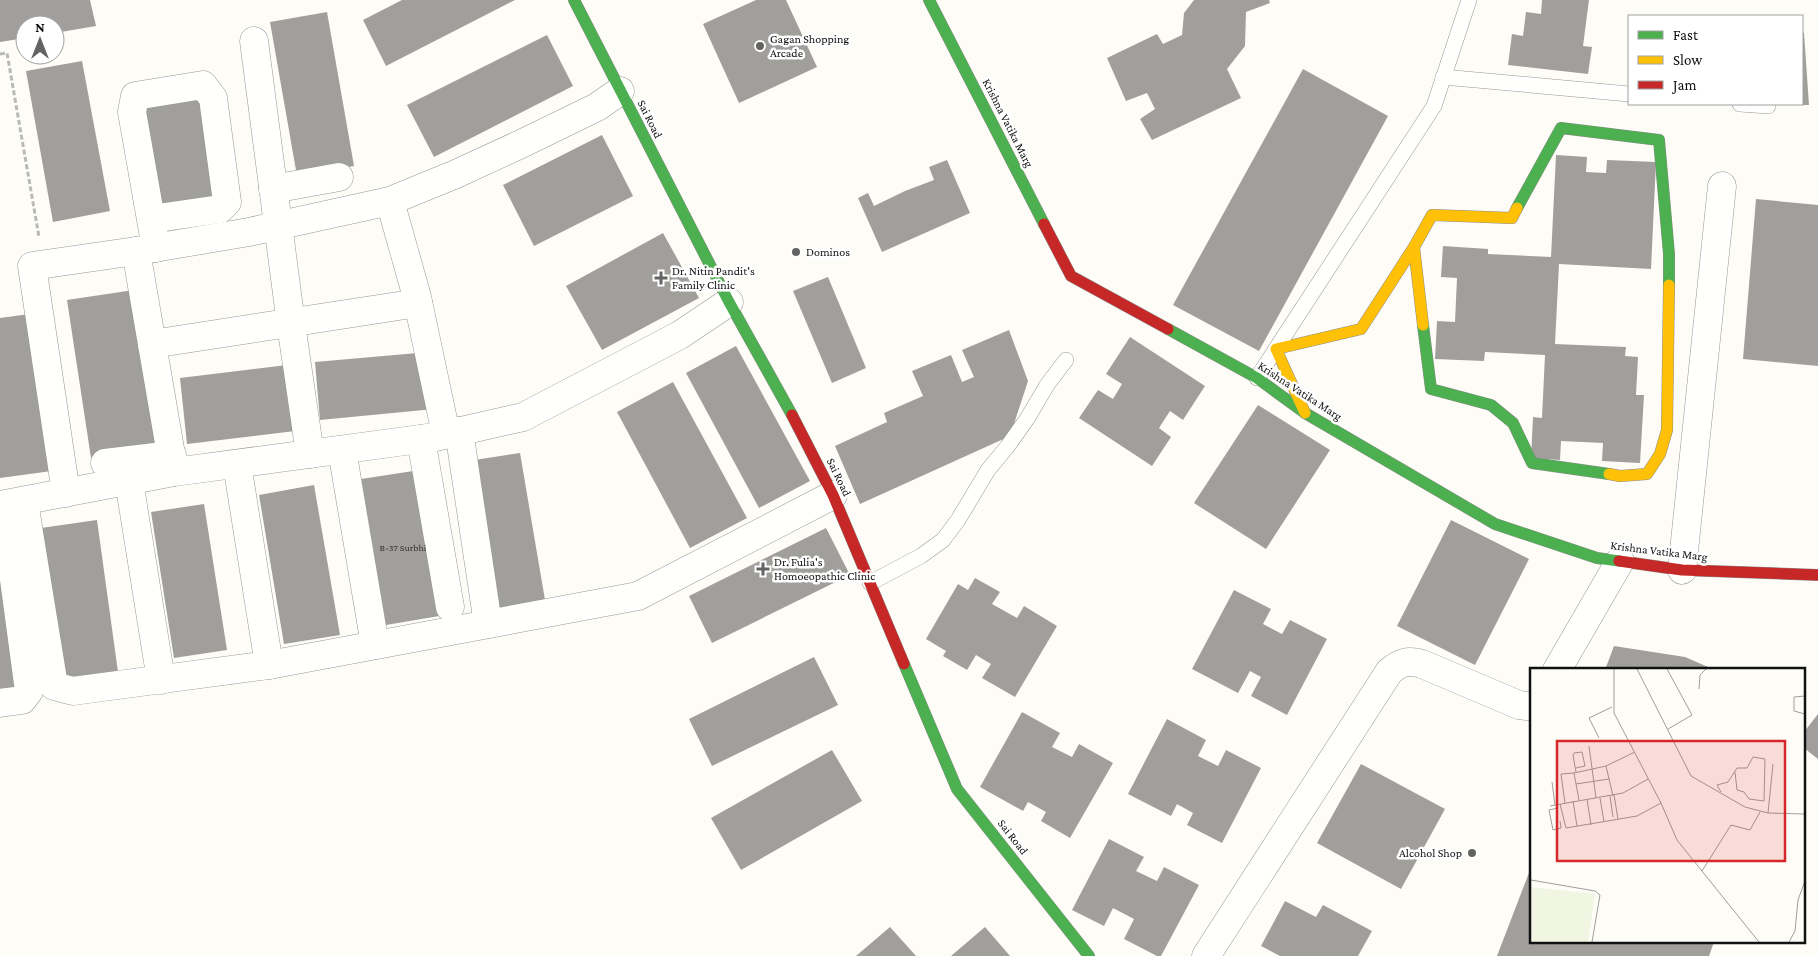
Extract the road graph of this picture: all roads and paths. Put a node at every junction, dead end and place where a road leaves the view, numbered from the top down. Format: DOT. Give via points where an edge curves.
graph roads {
  1 [pos="574,0"];
  2 [pos="929,0"];
  3 [pos="1469,0"];
  4 [pos="254,41"];
  5 [pos="0,54"];
  6 [pos="1444,77"];
  7 [pos="620,91"];
  8 [pos="1628,94"];
  9 [pos="1754,105"];
  10 [pos="1768,106"];
  11 [pos="339,177"];
  12 [pos="1722,186"];
  13 [pos="273,189"];
  14 [pos="390,201"];
  15 [pos="151,219"];
  16 [pos="278,226"];
  17 [pos="1414,247"];
  18 [pos="146,249"];
  19 [pos="43,265"];
  20 [pos="729,302"];
  21 [pos="418,303"];
  22 [pos="291,324"];
  23 [pos="152,344"];
  24 [pos="1276,349"];
  25 [pos="1066,360"];
  26 [pos="1257,378"];
  27 [pos="1305,413"];
  28 [pos="442,435"];
  29 [pos="342,450"];
  30 [pos="310,454"];
  31 [pos="105,463"];
  32 [pos="173,464"];
  33 [pos="237,464"];
  34 [pos="129,481"];
  35 [pos="65,485"];
  36 [pos="833,495"];
  37 [pos="12,499"];
  38 [pos="4,534"];
  39 [pos="1620,561"];
  40 [pos="1682,570"];
  41 [pos="1818,575"];
  42 [pos="870,583"];
  43 [pos="450,607"];
  44 [pos="488,624"];
  45 [pos="375,645"];
  46 [pos="269,665"];
  47 [pos="1558,668"];
  48 [pos="161,680"];
  49 [pos="0,703"];
  50 [pos="1530,705"];
  51 [pos="1089,956"];
  52 [pos="1206,956"];
  1 -- 7 [label="street, Sai Road"];
  2 -- 26 [label="street, Krishna Vatika Marg" via="1071,276"];
  3 -- 6 [label="lane"];
  4 -- 13 [label="street"];
  5 -- 19 [label="path" via="7,53"];
  6 -- 8 [label="lane"];
  6 -- 24 [label="lane" via="1434,106"];
  7 -- 14 [label="street" via="596,107 521,144"];
  7 -- 20 [label="street, Sai Road"];
  9 -- 10 [label="lane"];
  11 -- 13 [label="street"];
  12 -- 40 [label="street"];
  13 -- 16 [label="street"];
  14 -- 16 [label="street"];
  14 -- 21 [label="street"];
  15 -- 15 [label="street" via="220,209 227,202 213,98 203,85 135,96 132,112"];
  15 -- 18 [label="street"];
  16 -- 18 [label="street"];
  16 -- 22 [label="street"];
  17 -- 17 [label="street" via="1431,389 1491,405 1512,422 1532,463 1620,476 1647,474 1660,454 1667,430 1669,254 1659,140 1561,128 1512,218 1432,215"];
  17 -- 24 [label="street" via="1361,329"];
  18 -- 19 [label="street"];
  18 -- 23 [label="street"];
  19 -- 35 [label="street" via="32,266"];
  20 -- 28 [label="street" via="680,335 523,417"];
  20 -- 36 [label="street, Sai Road"];
  21 -- 22 [label="street"];
  21 -- 28 [label="street"];
  22 -- 23 [label="street"];
  22 -- 30 [label="street"];
  23 -- 32 [label="street"];
  24 -- 26 [label="lane"];
  24 -- 27 [label="street"];
  25 -- 42 [label="lane" via="943,540 921,556"];
  26 -- 27 [label="street, Krishna Vatika Marg"];
  27 -- 39 [label="street, Krishna Vatika Marg" via="1496,524 1597,558"];
  28 -- 29 [label="street"];
  28 -- 43 [label="street"];
  28 -- 44 [label="street"];
  29 -- 30 [label="street"];
  29 -- 45 [label="street"];
  30 -- 33 [label="street"];
  31 -- 32 [label="street"];
  32 -- 33 [label="street"];
  32 -- 34 [label="street"];
  33 -- 46 [label="street"];
  34 -- 35 [label="street"];
  34 -- 48 [label="street"];
  35 -- 37 [label="street"];
  36 -- 42 [label="street, Sai Road"];
  36 -- 44 [label="street" via="638,596"];
  37 -- 38 [label="street"];
  37 -- 48 [label="street" via="54,686 73,691"];
  38 -- 49 [label="street" via="30,691 22,700"];
  39 -- 40 [label="street, Krishna Vatika Marg"];
  39 -- 47 [label="street"];
  40 -- 41 [label="street, Krishna Vatika Marg"];
  42 -- 51 [label="street, Sai Road" via="957,789"];
  44 -- 45 [label="street"];
  45 -- 46 [label="street"];
  46 -- 48 [label="street"];
  50 -- 52 [label="street" via="1519,705 1422,664 1411,661 1399,663 1389,672"];
}
